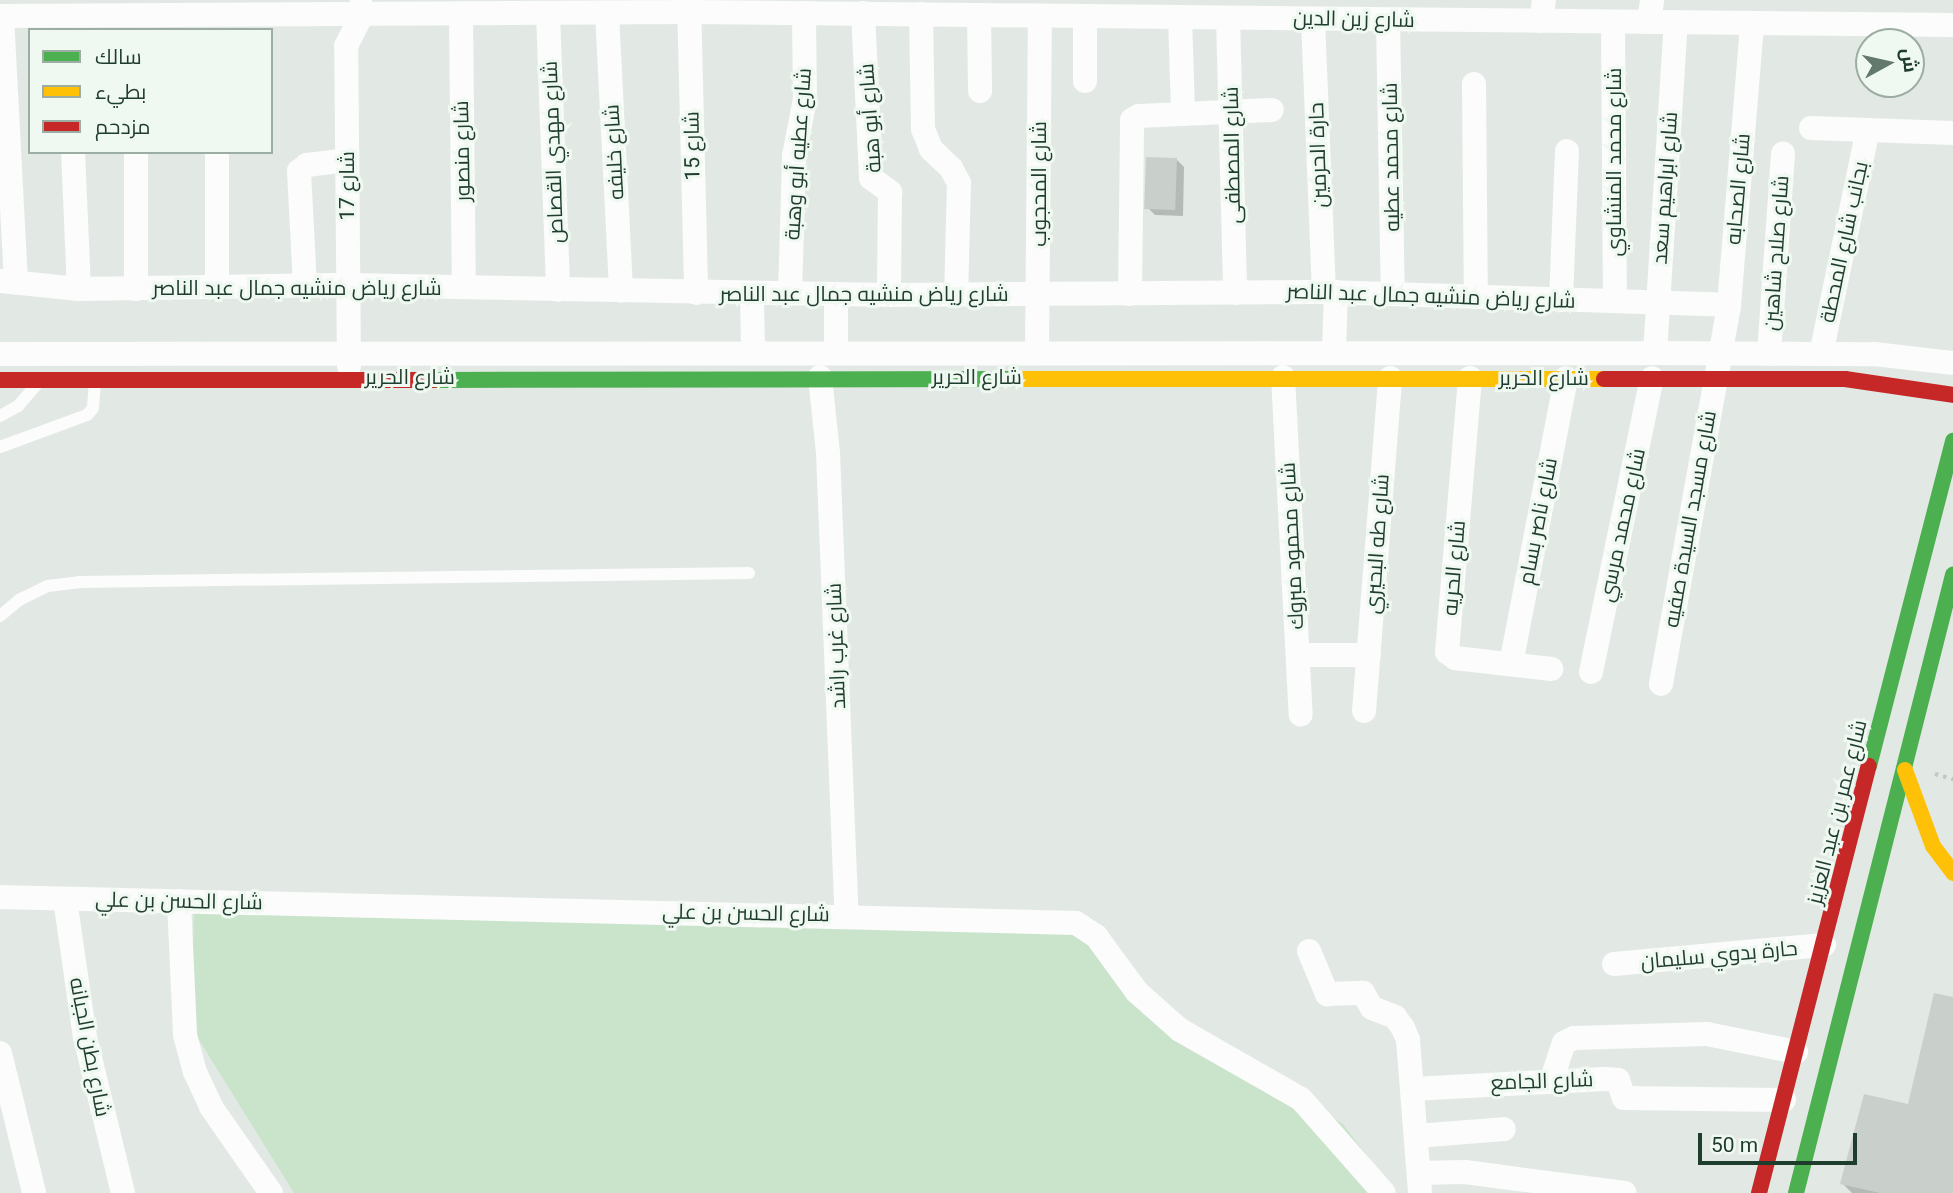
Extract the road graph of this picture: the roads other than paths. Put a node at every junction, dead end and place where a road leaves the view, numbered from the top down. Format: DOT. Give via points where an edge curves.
graph roads {
  1 [pos="689,6"];
  2 [pos="772,6"];
  3 [pos="277,8"];
  4 [pos="1006,8"];
  5 [pos="361,9"];
  6 [pos="854,9"];
  7 [pos="925,10"];
  8 [pos="1468,10"];
  9 [pos="1514,10"];
  10 [pos="1543,10"];
  11 [pos="1081,11"];
  12 [pos="1650,11"];
  13 [pos="1717,11"];
  14 [pos="607,13"];
  15 [pos="804,13"];
  16 [pos="1309,13"];
  17 [pos="1379,13"];
  18 [pos="548,14"];
  19 [pos="68,15"];
  20 [pos="217,15"];
  21 [pos="979,15"];
  22 [pos="1,16"];
  23 [pos="140,16"];
  24 [pos="461,16"];
  25 [pos="1040,16"];
  26 [pos="1180,17"];
  27 [pos="1228,18"];
  28 [pos="1613,22"];
  29 [pos="1676,23"];
  30 [pos="1752,23"];
  31 [pos="1953,25"];
  32 [pos="1085,81"];
  33 [pos="1474,84"];
  34 [pos="980,91"];
  35 [pos="1272,110"];
  36 [pos="1231,112"];
  37 [pos="1183,114"];
  38 [pos="4,127"];
  39 [pos="1811,128"];
  40 [pos="1868,130"];
  41 [pos="1953,133"];
  42 [pos="1567,151"];
  43 [pos="1783,153"];
  44 [pos="74,154"];
  45 [pos="136,154"];
  46 [pos="217,154"];
  47 [pos="347,160"];
  48 [pos="8,282"];
  49 [pos="348,285"];
  50 [pos="305,286"];
  51 [pos="217,287"];
  52 [pos="464,287"];
  53 [pos="79,289"];
  54 [pos="136,289"];
  55 [pos="558,290"];
  56 [pos="621,291"];
  57 [pos="1330,292"];
  58 [pos="696,293"];
  59 [pos="1236,293"];
  60 [pos="752,294"];
  61 [pos="790,294"];
  62 [pos="1038,294"];
  63 [pos="1130,294"];
  64 [pos="1394,294"];
  65 [pos="836,295"];
  66 [pos="889,295"];
  67 [pos="956,295"];
  68 [pos="1476,297"];
  69 [pos="1561,300"];
  70 [pos="1615,301"];
  71 [pos="1657,303"];
  72 [pos="1729,305"];
  73 [pos="348,351"];
  74 [pos="664,352"];
  75 [pos="701,352"];
  76 [pos="753,352"];
  77 [pos="836,352"];
  78 [pos="1037,352"];
  79 [pos="1334,352"];
  80 [pos="94,353"];
  81 [pos="1655,353"];
  82 [pos="0,354"];
  83 [pos="1769,354"];
  84 [pos="1821,354"];
  85 [pos="1908,355"];
  86 [pos="1953,363"];
  87 [pos="1716,366"];
  88 [pos="349,377"];
  89 [pos="664,377"];
  90 [pos="701,377"];
  91 [pos="820,377"];
  92 [pos="1283,377"];
  93 [pos="94,378"];
  94 [pos="1390,378"];
  95 [pos="1470,378"];
  96 [pos="1566,378"];
  97 [pos="1652,378"];
  98 [pos="0,380"];
  99 [pos="40,380"];
  100 [pos="1901,384"];
  101 [pos="1953,395"];
  102 [pos="0,416"];
  103 [pos="1953,440"];
  104 [pos="0,447"];
  105 [pos="749,573"];
  106 [pos="1953,575"];
  107 [pos="0,617"];
  108 [pos="1369,655"];
  109 [pos="1298,656"];
  110 [pos="1511,664"];
  111 [pos="1551,669"];
  112 [pos="1591,672"];
  113 [pos="1661,684"];
  114 [pos="1364,711"];
  115 [pos="1301,715"];
  116 [pos="1905,770"];
  117 [pos="1953,873"];
  118 [pos="0,897"];
  119 [pos="65,899"];
  120 [pos="179,901"];
  121 [pos="848,916"];
  122 [pos="1824,945"];
  123 [pos="1309,951"];
  124 [pos="1614,964"];
  125 [pos="1796,1052"];
  126 [pos="0,1054"];
  127 [pos="1552,1079"];
  128 [pos="1412,1089"];
  129 [pos="1784,1100"];
  130 [pos="1504,1129"];
  131 [pos="1416,1136"];
  132 [pos="1420,1183"];
  133 [pos="1521,1186"];
  134 [pos="1613,1192"];
  135 [pos="34,1193"];
  136 [pos="123,1193"];
  137 [pos="271,1193"];
  138 [pos="1384,1193"];
  139 [pos="1759,1193"];
  140 [pos="1796,1193"];
  1 -- 2 [label="street, شارع زين الدين"];
  1 -- 14 [label="street, شارع زين الدين"];
  1 -- 58 [label="street, شارع 15"];
  2 -- 15 [label="street, شارع زين الدين"];
  3 -- 5 [label="street, شارع زين الدين"];
  3 -- 20 [label="street, شارع زين الدين"];
  4 -- 21 [label="street, شارع زين الدين"];
  4 -- 25 [label="street, شارع زين الدين"];
  5 -- 24 [label="street, شارع زين الدين"];
  5 -- 47 [label="street, شارع 17" via="346,46"];
  6 -- 7 [label="street, شارع زين الدين"];
  6 -- 15 [label="street, شارع زين الدين"];
  6 -- 66 [label="street, شارع أبو هبة" via="872,178 890,192"];
  7 -- 21 [label="street, شارع زين الدين"];
  7 -- 67 [label="street" via="923,129 931,149 959,183"];
  8 -- 9 [label="street, شارع زين الدين"];
  8 -- 17 [label="street, شارع زين الدين"];
  9 -- 10 [label="street, شارع زين الدين"];
  10 -- 28 [label="street, شارع زين الدين"];
  11 -- 25 [label="street, شارع زين الدين"];
  11 -- 26 [label="street, شارع زين الدين"];
  11 -- 32 [label="street"];
  12 -- 28 [label="street, شارع زين الدين"];
  12 -- 29 [label="street, شارع زين الدين"];
  13 -- 29 [label="street, شارع زين الدين"];
  13 -- 30 [label="street, شارع زين الدين"];
  14 -- 18 [label="street, شارع زين الدين"];
  14 -- 56 [label="street, شارع خليفه"];
  15 -- 61 [label="street, شارع عطيه أبو وهبة" via="805,99 794,156"];
  16 -- 17 [label="street, شارع زين الدين"];
  16 -- 27 [label="street, شارع زين الدين"];
  16 -- 57 [label="street, حارة الحرمين"];
  17 -- 64 [label="street, شارع محمد عطيه"];
  18 -- 24 [label="street, شارع زين الدين"];
  18 -- 55 [label="street, شارع مهدي القصاص"];
  19 -- 22 [label="street, شارع زين الدين"];
  19 -- 23 [label="street, شارع زين الدين"];
  20 -- 23 [label="street, شارع زين الدين"];
  21 -- 34 [label="street"];
  22 -- 38 [label="street"];
  24 -- 52 [label="street, شارع منصور"];
  25 -- 62 [label="street, شارع المحجوب"];
  26 -- 27 [label="street, شارع زين الدين"];
  26 -- 37 [label="street"];
  27 -- 36 [label="street, شارع المصطفى"];
  28 -- 70 [label="street, شارع محمد المنشاوي"];
  29 -- 71 [label="street, شارع ابراهيم سعد"];
  30 -- 31 [label="street, شارع زين الدين"];
  30 -- 72 [label="street, شارع الصحابه"];
  33 -- 68 [label="street"];
  35 -- 36 [label="street"];
  36 -- 37 [label="street"];
  36 -- 59 [label="street, شارع المصطفى"];
  37 -- 63 [label="street" via="1136,116 1132,122"];
  38 -- 48 [label="street"];
  39 -- 40 [label="street"];
  40 -- 41 [label="street"];
  40 -- 84 [label="street, بجانب شارع المحطة"];
  42 -- 69 [label="street"];
  43 -- 83 [label="street, شارع صلاح شاهين"];
  44 -- 53 [label="street"];
  45 -- 54 [label="street"];
  46 -- 51 [label="street"];
  47 -- 49 [label="street, شارع 17"];
  47 -- 50 [label="street" via="307,164 299,171"];
  48 -- 53 [label="street, شارع رياض منشيه جمال عبد الناصر"];
  49 -- 50 [label="street, شارع رياض منشيه جمال عبد الناصر"];
  49 -- 52 [label="street, شارع رياض منشيه جمال عبد الناصر"];
  49 -- 73 [label="street, شارع 17"];
  50 -- 51 [label="street, شارع رياض منشيه جمال عبد الناصر"];
  51 -- 54 [label="street, شارع رياض منشيه جمال عبد الناصر"];
  52 -- 55 [label="street, شارع رياض منشيه جمال عبد الناصر"];
  53 -- 54 [label="street, شارع رياض منشيه جمال عبد الناصر"];
  55 -- 56 [label="street, شارع رياض منشيه جمال عبد الناصر"];
  56 -- 58 [label="street, شارع رياض منشيه جمال عبد الناصر"];
  57 -- 59 [label="street, شارع رياض منشيه جمال عبد الناصر"];
  57 -- 64 [label="street, شارع رياض منشيه جمال عبد الناصر"];
  57 -- 79 [label="street, حارة الحرمين"];
  58 -- 60 [label="street, شارع رياض منشيه جمال عبد الناصر"];
  59 -- 63 [label="street, شارع رياض منشيه جمال عبد الناصر"];
  60 -- 61 [label="street, شارع رياض منشيه جمال عبد الناصر"];
  60 -- 76 [label="street"];
  61 -- 65 [label="street, شارع رياض منشيه جمال عبد الناصر"];
  62 -- 63 [label="street, شارع رياض منشيه جمال عبد الناصر"];
  62 -- 67 [label="street, شارع رياض منشيه جمال عبد الناصر"];
  62 -- 78 [label="street, شارع المحجوب"];
  64 -- 68 [label="street, شارع رياض منشيه جمال عبد الناصر"];
  65 -- 66 [label="street, شارع رياض منشيه جمال عبد الناصر"];
  65 -- 77 [label="street"];
  66 -- 67 [label="street, شارع رياض منشيه جمال عبد الناصر"];
  68 -- 69 [label="street, شارع رياض منشيه جمال عبد الناصر"];
  69 -- 70 [label="street, شارع رياض منشيه جمال عبد الناصر"];
  70 -- 71 [label="street, شارع رياض منشيه جمال عبد الناصر"];
  71 -- 72 [label="street, شارع رياض منشيه جمال عبد الناصر"];
  71 -- 81 [label="street, شارع ابراهيم سعد"];
  72 -- 87 [label="street, شارع الصحابه"];
  73 -- 74 [label="street, شارع الحرير"];
  73 -- 80 [label="street, شارع الحرير"];
  73 -- 88 [label="street, شارع 17"];
  74 -- 75 [label="street, شارع الحرير"];
  74 -- 89 [label="street"];
  75 -- 76 [label="street, شارع الحرير"];
  75 -- 90 [label="street"];
  76 -- 77 [label="street, شارع الحرير"];
  77 -- 78 [label="street, شارع الحرير"];
  78 -- 79 [label="street, شارع الحرير"];
  79 -- 81 [label="street, شارع الحرير"];
  80 -- 82 [label="street, شارع الحرير"];
  80 -- 93 [label="street"];
  81 -- 87 [label="street, شارع الحرير"];
  83 -- 84 [label="street, شارع الحرير"];
  83 -- 87 [label="street, شارع الحرير"];
  84 -- 85 [label="street, شارع الحرير"];
  85 -- 86 [label="street, شارع الحرير"];
  85 -- 100 [label="street" via="1911,373"];
  87 -- 97 [label="street, شارع الحرير"];
  87 -- 100 [label="street, شارع الحرير"];
  87 -- 113 [label="street, شارع مسجد السيدة صفيه"];
  88 -- 89 [label="street, شارع الحرير"];
  88 -- 93 [label="street, شارع الحرير"];
  89 -- 90 [label="street, شارع الحرير"];
  90 -- 91 [label="street, شارع الحرير"];
  91 -- 92 [label="street, شارع الحرير"];
  91 -- 121 [label="street, شارع غرب راشد" via="828,453"];
  92 -- 94 [label="street, شارع الحرير"];
  92 -- 109 [label="street, شارع محمود مبروك"];
  93 -- 99 [label="street, شارع الحرير"];
  93 -- 104 [label="lane" via="93,408 87,415"];
  94 -- 95 [label="street, شارع الحرير"];
  94 -- 108 [label="street, شارع طه البحيري"];
  95 -- 96 [label="street, شارع الحرير"];
  95 -- 110 [label="street, شارع الحريه" via="1447,652 1455,658"];
  96 -- 97 [label="street, شارع الحرير"];
  96 -- 110 [label="street, شارع ناصر بسام"];
  97 -- 112 [label="street, شارع محمد مرسي"];
  98 -- 99 [label="street, شارع الحرير"];
  99 -- 102 [label="lane" via="18,406"];
  100 -- 101 [label="street, شارع الحرير"];
  103 -- 122 [label="street, شارع عمر بن عبد العزيز"];
  105 -- 107 [label="lane" via="79,582 48,586 19,600"];
  106 -- 116 [label="street"];
  108 -- 109 [label="street"];
  108 -- 114 [label="street, شارع طه البحيري"];
  109 -- 115 [label="street, شارع محمود مبروك"];
  110 -- 111 [label="street, شارع الحريه"];
  116 -- 117 [label="street" via="1933,846"];
  116 -- 140 [label="street"];
  118 -- 119 [label="street, شارع الحسن بن علي"];
  119 -- 120 [label="street, شارع الحسن بن علي"];
  119 -- 136 [label="street, شارع بطن الجبانه" via="85,1037"];
  120 -- 121 [label="street, شارع الحسن بن علي"];
  120 -- 137 [label="street" via="185,1035 195,1072 211,1107"];
  121 -- 138 [label="street, شارع الحسن بن علي" via="1064,922 1087,928 1137,992 1180,1030 1301,1099"];
  122 -- 124 [label="street, حارة بدوي سليمان"];
  122 -- 125 [label="street, شارع عمر بن عبد العزيز"];
  123 -- 128 [label="street" via="1327,994 1361,992 1372,1008 1395,1017 1408,1040"];
  125 -- 127 [label="street" via="1707,1034 1574,1038 1564,1043"];
  125 -- 129 [label="street, شارع عمر بن عبد العزيز"];
  126 -- 135 [label="street"];
  127 -- 128 [label="street, شارع الجامع"];
  127 -- 129 [label="street, شارع الجامع" via="1616,1079 1624,1098"];
  128 -- 131 [label="street"];
  129 -- 139 [label="street, شارع عمر بن عبد العزيز"];
  130 -- 131 [label="street"];
  131 -- 132 [label="street"];
  132 -- 133 [label="street"];
  133 -- 134 [label="street"];
}
